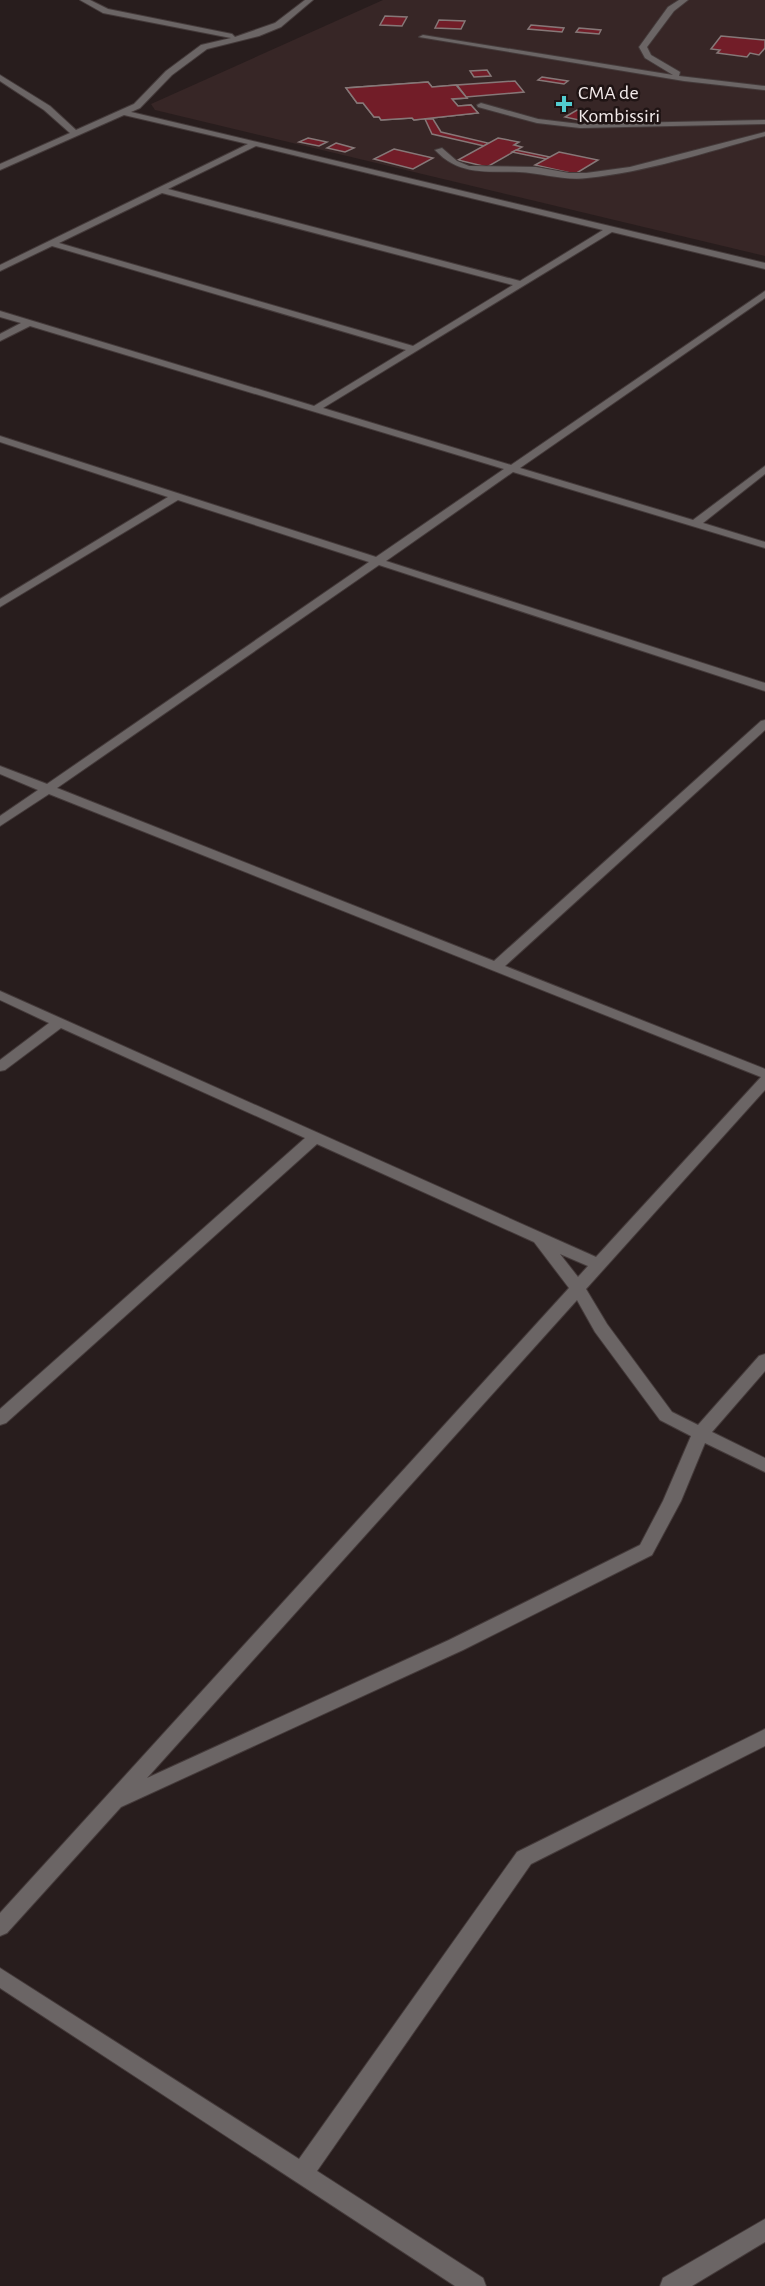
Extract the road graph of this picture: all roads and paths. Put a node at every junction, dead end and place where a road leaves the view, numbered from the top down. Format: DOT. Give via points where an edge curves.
graph roads {
  1 [pos="84,0"];
  2 [pos="309,0"];
  3 [pos="684,0"];
  4 [pos="241,37"];
  5 [pos="423,37"];
  6 [pos="0,77"];
  7 [pos="684,79"];
  8 [pos="765,88"];
  9 [pos="481,105"];
  10 [pos="123,112"];
  11 [pos="765,122"];
  12 [pos="72,131"];
  13 [pos="765,134"];
  14 [pos="255,144"];
  15 [pos="439,150"];
  16 [pos="0,167"];
  17 [pos="161,190"];
  18 [pos="611,229"];
  19 [pos="51,243"];
  20 [pos="765,266"];
  21 [pos="0,268"];
  22 [pos="522,284"];
  23 [pos="765,294"];
  24 [pos="0,314"];
  25 [pos="29,323"];
  26 [pos="0,338"];
  27 [pos="414,349"];
  28 [pos="315,409"];
  29 [pos="0,439"];
  30 [pos="512,469"];
  31 [pos="765,470"];
  32 [pos="177,496"];
  33 [pos="695,524"];
  34 [pos="765,545"];
  35 [pos="378,562"];
  36 [pos="3,599"];
  37 [pos="765,687"];
  38 [pos="765,724"];
  39 [pos="0,770"];
  40 [pos="48,789"];
  41 [pos="0,822"];
  42 [pos="496,967"];
  43 [pos="0,995"];
  44 [pos="58,1022"];
  45 [pos="0,1067"];
  46 [pos="765,1074"];
  47 [pos="765,1081"];
  48 [pos="316,1137"];
  49 [pos="539,1238"];
  50 [pos="599,1265"];
  51 [pos="578,1288"];
  52 [pos="765,1360"];
  53 [pos="0,1419"];
  54 [pos="700,1434"];
  55 [pos="765,1466"];
  56 [pos="765,1737"];
  57 [pos="114,1801"];
  58 [pos="0,1927"];
  59 [pos="0,1977"];
  60 [pos="302,2173"];
  61 [pos="765,2230"];
  62 [pos="475,2286"];
  63 [pos="671,2286"];
  1 -- 4 [label="street" via="106,11"];
  2 -- 4 [label="street" via="278,25"];
  3 -- 7 [label="street" via="671,9 644,47 648,56"];
  4 -- 10 [label="street" via="204,47 169,73 138,106"];
  5 -- 7 [label="street"];
  6 -- 12 [label="street" via="47,108"];
  7 -- 8 [label="street"];
  9 -- 11 [label="street" via="537,121 572,125"];
  10 -- 14 [label="street"];
  10 -- 16 [label="street"];
  13 -- 15 [label="street" via="630,169 586,176 468,168 454,163"];
  14 -- 17 [label="street"];
  14 -- 18 [label="street"];
  17 -- 19 [label="street"];
  17 -- 22 [label="street"];
  18 -- 20 [label="street"];
  18 -- 22 [label="street"];
  19 -- 21 [label="street"];
  19 -- 27 [label="street"];
  22 -- 27 [label="street"];
  23 -- 30 [label="street"];
  24 -- 25 [label="street"];
  25 -- 26 [label="street"];
  25 -- 28 [label="street"];
  27 -- 28 [label="street"];
  28 -- 30 [label="street"];
  29 -- 32 [label="street"];
  30 -- 33 [label="street"];
  30 -- 35 [label="street"];
  31 -- 33 [label="street"];
  32 -- 35 [label="street"];
  32 -- 36 [label="street"];
  33 -- 34 [label="street"];
  35 -- 37 [label="street"];
  35 -- 40 [label="street"];
  38 -- 42 [label="street"];
  39 -- 40 [label="street"];
  40 -- 41 [label="street"];
  40 -- 42 [label="street"];
  42 -- 46 [label="street"];
  43 -- 44 [label="street"];
  44 -- 45 [label="street"];
  44 -- 48 [label="street"];
  47 -- 50 [label="street"];
  48 -- 49 [label="street"];
  48 -- 53 [label="street"];
  49 -- 50 [label="street"];
  49 -- 51 [label="street"];
  50 -- 51 [label="street"];
  51 -- 54 [label="street" via="601,1328 666,1416"];
  51 -- 57 [label="street"];
  52 -- 54 [label="street"];
  54 -- 55 [label="street"];
  54 -- 57 [label="street" via="646,1550 456,1646"];
  56 -- 60 [label="street" via="524,1858"];
  57 -- 58 [label="street"];
  59 -- 60 [label="street"];
  60 -- 62 [label="street"];
  61 -- 63 [label="street"];
}
